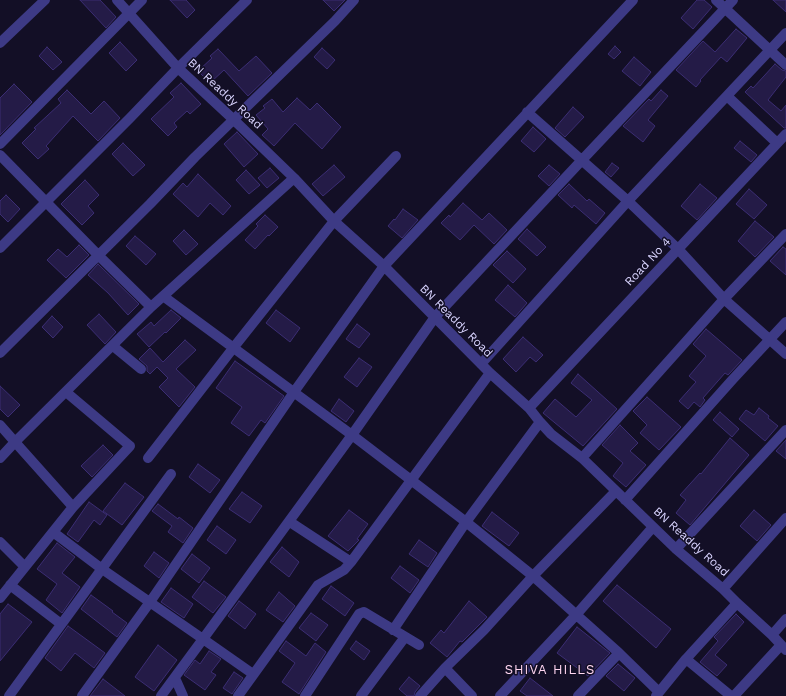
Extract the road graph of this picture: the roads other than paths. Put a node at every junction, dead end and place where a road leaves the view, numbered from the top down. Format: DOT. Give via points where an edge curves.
graph roads {
  1 [pos="45,0"];
  2 [pos="117,0"];
  3 [pos="142,0"];
  4 [pos="247,0"];
  5 [pos="354,0"];
  6 [pos="633,0"];
  7 [pos="716,0"];
  8 [pos="733,0"];
  9 [pos="726,9"];
  10 [pos="129,13"];
  11 [pos="786,33"];
  12 [pos="0,43"];
  13 [pos="770,50"];
  14 [pos="786,65"];
  15 [pos="178,68"];
  16 [pos="727,96"];
  17 [pos="527,112"];
  18 [pos="234,120"];
  19 [pos="786,134"];
  20 [pos="777,143"];
  21 [pos="0,144"];
  22 [pos="0,155"];
  23 [pos="396,156"];
  24 [pos="582,160"];
  25 [pos="294,178"];
  26 [pos="628,201"];
  27 [pos="46,202"];
  28 [pos="334,222"];
  29 [pos="786,234"];
  30 [pos="0,248"];
  31 [pos="678,249"];
  32 [pos="98,255"];
  33 [pos="384,266"];
  34 [pos="163,296"];
  35 [pos="724,299"];
  36 [pos="151,307"];
  37 [pos="435,317"];
  38 [pos="786,322"];
  39 [pos="770,339"];
  40 [pos="113,346"];
  41 [pos="234,347"];
  42 [pos="0,353"];
  43 [pos="786,354"];
  44 [pos="481,364"];
  45 [pos="141,369"];
  46 [pos="490,373"];
  47 [pos="66,392"];
  48 [pos="294,392"];
  49 [pos="529,408"];
  50 [pos="540,422"];
  51 [pos="0,425"];
  52 [pos="786,430"];
  53 [pos="352,435"];
  54 [pos="15,442"];
  55 [pos="0,458"];
  56 [pos="148,458"];
  57 [pos="582,458"];
  58 [pos="171,474"];
  59 [pos="410,480"];
  60 [pos="616,491"];
  61 [pos="625,500"];
  62 [pos="73,507"];
  63 [pos="786,518"];
  64 [pos="290,522"];
  65 [pos="466,522"];
  66 [pos="653,527"];
  67 [pos="53,532"];
  68 [pos="0,542"];
  69 [pos="676,549"];
  70 [pos="351,562"];
  71 [pos="25,567"];
  72 [pos="102,569"];
  73 [pos="533,576"];
  74 [pos="10,585"];
  75 [pos="723,589"];
  76 [pos="0,598"];
  77 [pos="150,602"];
  78 [pos="737,604"];
  79 [pos="576,615"];
  80 [pos="786,619"];
  81 [pos="62,624"];
  82 [pos="393,630"];
  83 [pos="772,635"];
  84 [pos="404,637"];
  85 [pos="203,639"];
  86 [pos="419,645"];
  87 [pos="783,647"];
  88 [pos="618,653"];
  89 [pos="686,660"];
  90 [pos="445,668"];
  91 [pos="253,674"];
  92 [pos="175,678"];
  93 [pos="657,694"];
  94 [pos="9,696"];
  95 [pos="82,696"];
  96 [pos="162,696"];
  97 [pos="183,696"];
  98 [pos="238,696"];
  99 [pos="305,696"];
  100 [pos="361,696"];
  101 [pos="420,696"];
  102 [pos="472,696"];
  103 [pos="500,696"];
  104 [pos="578,696"];
  105 [pos="732,696"];
  1 -- 12 [label="street"];
  2 -- 10 [label="street, BN Readdy Road"];
  3 -- 10 [label="street"];
  4 -- 15 [label="street"];
  5 -- 18 [label="street"];
  6 -- 17 [label="street"];
  7 -- 9 [label="street"];
  8 -- 9 [label="street"];
  9 -- 13 [label="street"];
  9 -- 24 [label="street"];
  10 -- 15 [label="street, BN Readdy Road"];
  10 -- 21 [label="street"];
  11 -- 13 [label="street"];
  13 -- 14 [label="street"];
  13 -- 16 [label="street"];
  15 -- 18 [label="street, BN Readdy Road"];
  15 -- 27 [label="street"];
  16 -- 20 [label="street"];
  16 -- 26 [label="street"];
  17 -- 24 [label="street"];
  17 -- 33 [label="street"];
  18 -- 25 [label="street, BN Readdy Road"];
  18 -- 32 [label="street"];
  19 -- 20 [label="street, Road No 4"];
  20 -- 31 [label="street, Road No 4"];
  22 -- 27 [label="street"];
  23 -- 28 [label="street"];
  24 -- 26 [label="street"];
  24 -- 37 [label="street"];
  25 -- 28 [label="street, BN Readdy Road"];
  25 -- 34 [label="street"];
  26 -- 31 [label="street"];
  26 -- 44 [label="street"];
  27 -- 30 [label="street"];
  27 -- 32 [label="street"];
  28 -- 33 [label="street, BN Readdy Road"];
  28 -- 41 [label="street"];
  29 -- 35 [label="street"];
  31 -- 35 [label="street"];
  31 -- 49 [label="street, Road No 4"];
  32 -- 36 [label="street"];
  32 -- 42 [label="street"];
  33 -- 37 [label="street, BN Readdy Road"];
  33 -- 48 [label="street"];
  34 -- 36 [label="street"];
  34 -- 41 [label="street"];
  35 -- 39 [label="street"];
  35 -- 57 [label="street"];
  36 -- 40 [label="street"];
  37 -- 44 [label="street, BN Readdy Road"];
  37 -- 53 [label="street"];
  38 -- 39 [label="street"];
  39 -- 43 [label="street"];
  39 -- 61 [label="street"];
  40 -- 45 [label="street"];
  40 -- 47 [label="street"];
  41 -- 48 [label="street"];
  41 -- 56 [label="street"];
  44 -- 46 [label="street, BN Readdy Road"];
  46 -- 49 [label="street, BN Readdy Road"];
  46 -- 59 [label="street"];
  47 -- 54 [label="street"];
  47 -- 62 [label="street" via="130,446"];
  48 -- 53 [label="street"];
  48 -- 77 [label="street"];
  49 -- 50 [label="street, BN Readdy Road"];
  50 -- 57 [label="street, BN Readdy Road"];
  50 -- 65 [label="street"];
  51 -- 54 [label="street"];
  52 -- 69 [label="street"];
  53 -- 59 [label="street"];
  53 -- 64 [label="street"];
  54 -- 55 [label="street"];
  54 -- 62 [label="street"];
  57 -- 60 [label="street, BN Readdy Road"];
  58 -- 72 [label="street"];
  59 -- 65 [label="street"];
  59 -- 70 [label="street"];
  60 -- 61 [label="street, BN Readdy Road"];
  60 -- 73 [label="street"];
  61 -- 66 [label="street, BN Readdy Road"];
  62 -- 67 [label="street"];
  63 -- 75 [label="street"];
  64 -- 70 [label="street"];
  64 -- 85 [label="street"];
  65 -- 73 [label="street"];
  65 -- 82 [label="street"];
  66 -- 69 [label="street, BN Readdy Road"];
  66 -- 79 [label="street"];
  67 -- 71 [label="street"];
  67 -- 72 [label="street"];
  68 -- 71 [label="street"];
  69 -- 75 [label="street, BN Readdy Road"];
  70 -- 91 [label="street" via="344,570 318,585"];
  71 -- 74 [label="street"];
  72 -- 77 [label="street"];
  72 -- 81 [label="street"];
  73 -- 79 [label="street"];
  73 -- 90 [label="street"];
  74 -- 76 [label="street"];
  74 -- 81 [label="street"];
  75 -- 78 [label="street, BN Readdy Road"];
  77 -- 85 [label="street"];
  77 -- 95 [label="street"];
  78 -- 83 [label="street, BN Readdy Road"];
  78 -- 89 [label="street"];
  79 -- 88 [label="street"];
  79 -- 103 [label="street"];
  80 -- 83 [label="street"];
  81 -- 94 [label="street"];
  82 -- 84 [label="street"];
  82 -- 99 [label="street" via="369,614 359,614"];
  83 -- 87 [label="street, BN Readdy Road"];
  84 -- 86 [label="street"];
  84 -- 100 [label="street"];
  85 -- 91 [label="street"];
  85 -- 92 [label="street"];
  87 -- 105 [label="street"];
  88 -- 93 [label="street"];
  88 -- 104 [label="street"];
  89 -- 93 [label="street"];
  89 -- 105 [label="street"];
  90 -- 101 [label="street"];
  90 -- 102 [label="street"];
  91 -- 98 [label="street"];
  92 -- 96 [label="street"];
  92 -- 97 [label="street"];
}
